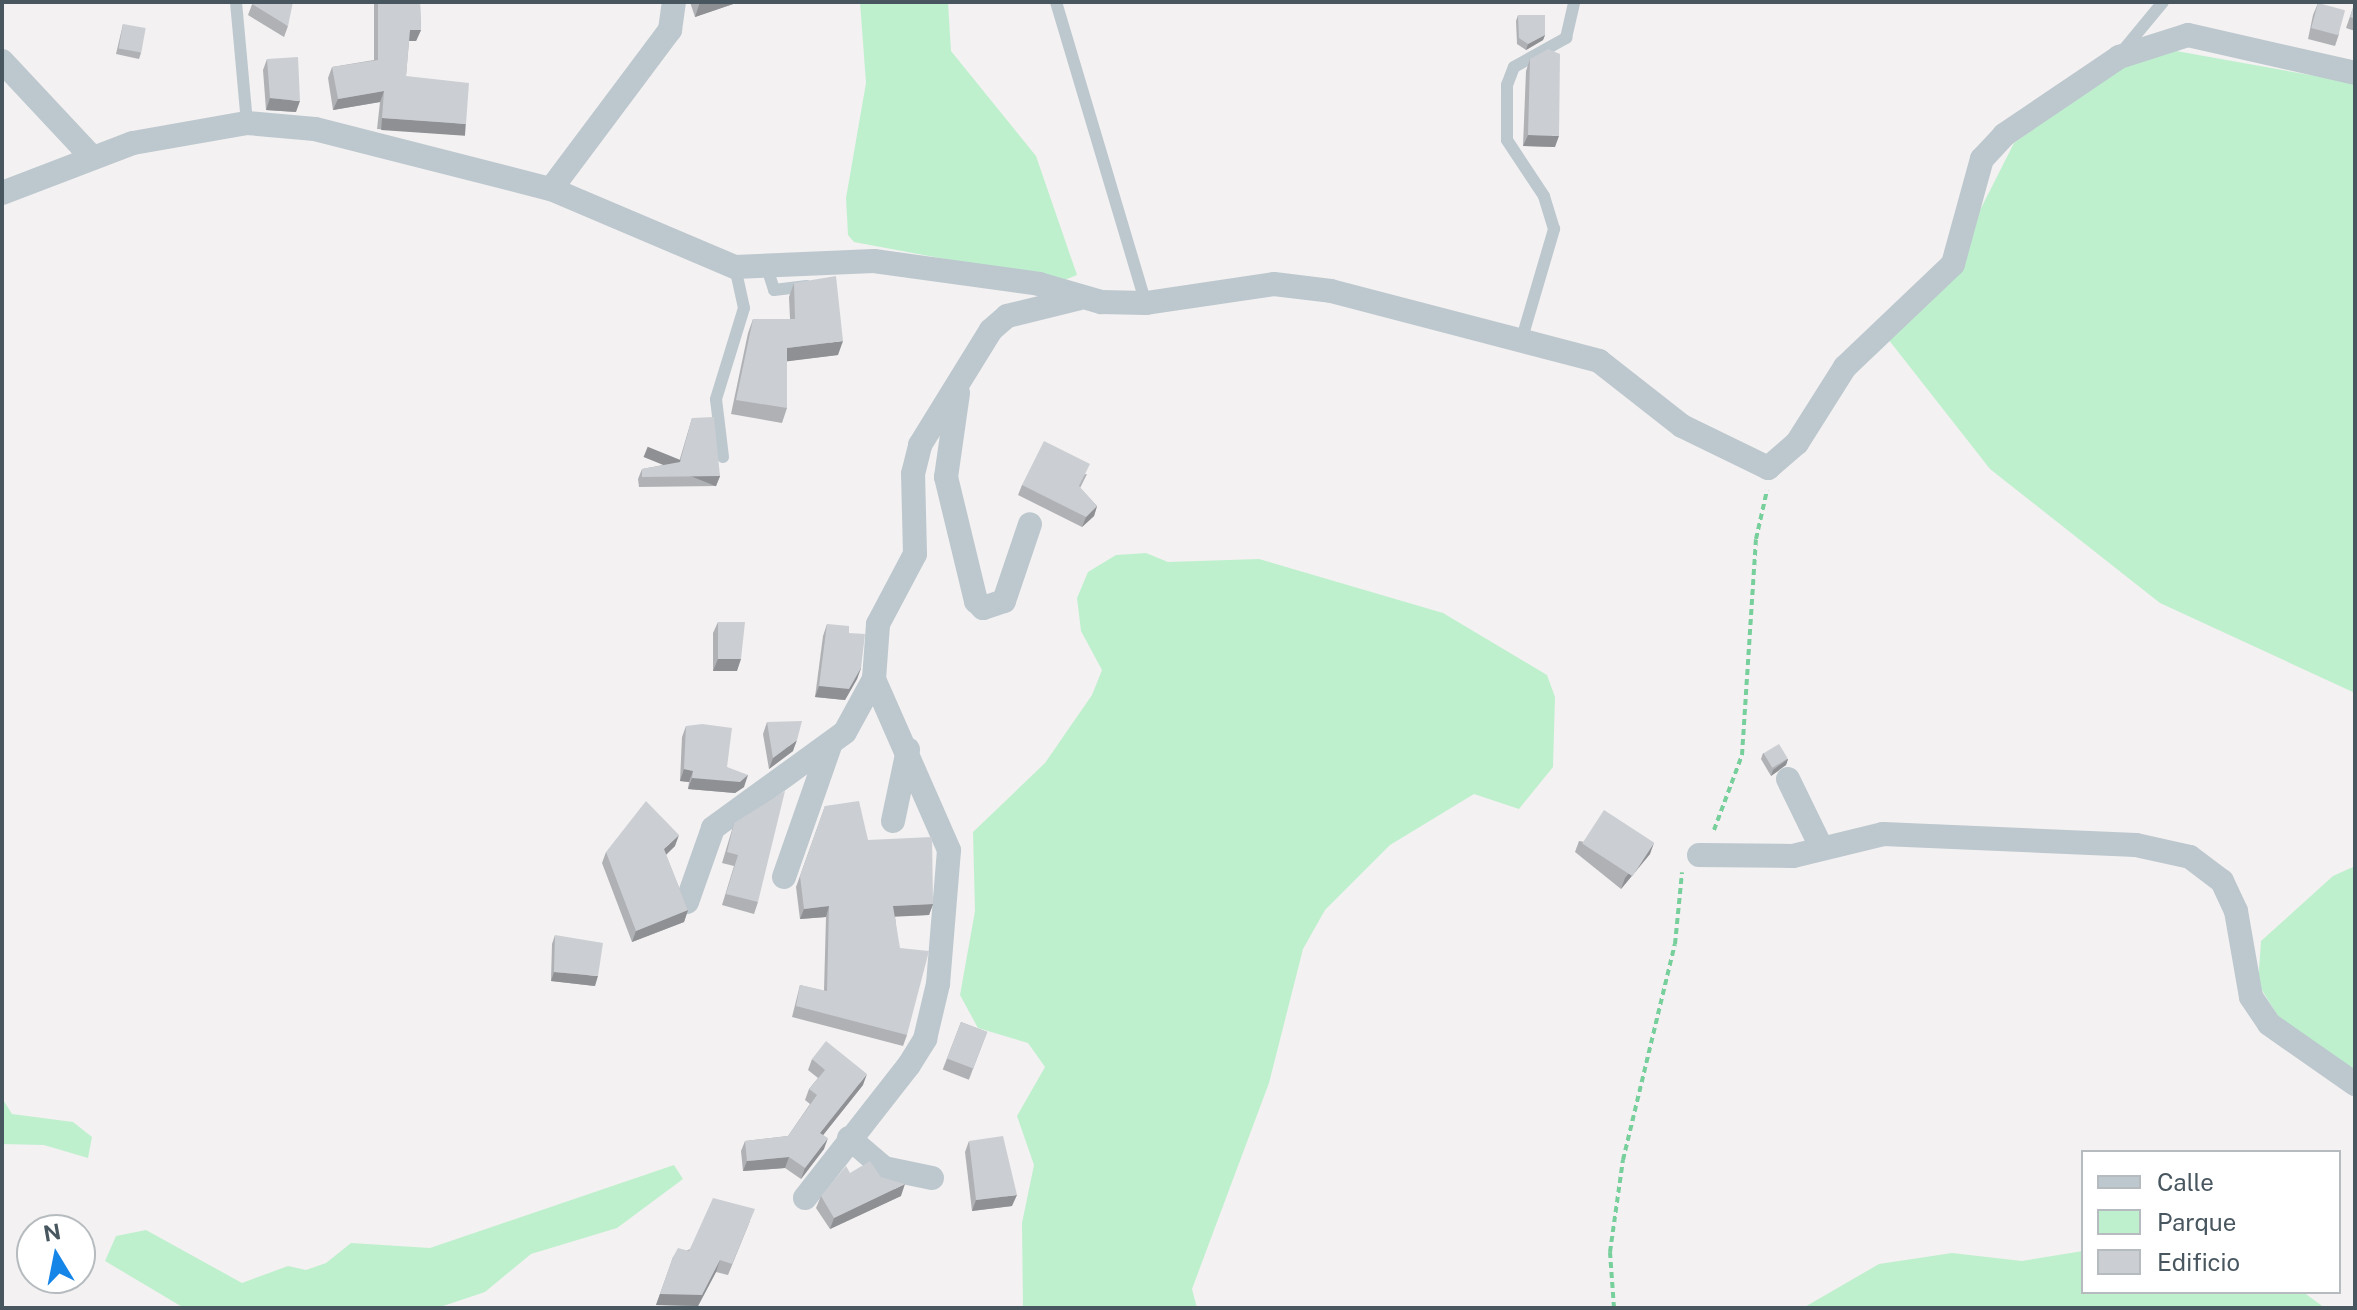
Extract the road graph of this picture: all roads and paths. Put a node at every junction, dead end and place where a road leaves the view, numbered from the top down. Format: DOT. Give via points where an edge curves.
graph roads {
  1 [pos="236,2"];
  2 [pos="674,2"];
  3 [pos="1056,2"];
  4 [pos="1574,2"];
  5 [pos="2163,2"];
  6 [pos="2119,57"];
  7 [pos="2,61"];
  8 [pos="2355,73"];
  9 [pos="247,123"];
  10 [pos="90,155"];
  11 [pos="551,189"];
  12 [pos="2,193"];
  13 [pos="735,267"];
  14 [pos="767,268"];
  15 [pos="815,285"];
  16 [pos="1077,299"];
  17 [pos="1146,303"];
  18 [pos="1522,338"];
  19 [pos="959,383"];
  20 [pos="723,457"];
  21 [pos="1768,468"];
  22 [pos="1030,524"];
  23 [pos="874,679"];
  24 [pos="831,743"];
  25 [pos="909,747"];
  26 [pos="1788,779"];
  27 [pos="893,821"];
  28 [pos="1821,847"];
  29 [pos="1699,855"];
  30 [pos="784,877"];
  31 [pos="687,902"];
  32 [pos="2355,1084"];
  33 [pos="849,1138"];
  34 [pos="932,1178"];
  35 [pos="805,1198"];
  36 [pos="1614,1308"];
  1 -- 9 [label="lane"];
  2 -- 11 [label="street" via="670,30"];
  3 -- 17 [label="lane"];
  4 -- 18 [label="lane" via="1566,38 1514,67 1507,85 1507,140 1544,196 1554,229"];
  5 -- 6 [label="lane"];
  6 -- 8 [label="street" via="2188,35"];
  6 -- 21 [label="street" via="2004,135 1982,159 1953,264 1845,367 1797,443"];
  7 -- 10 [label="street"];
  9 -- 10 [label="street"];
  9 -- 11 [label="street" via="347,135"];
  10 -- 12 [label="street"];
  11 -- 13 [label="street"];
  13 -- 14 [label="street"];
  13 -- 20 [label="lane" via="744,308 716,399"];
  14 -- 15 [label="lane" via="774,290"];
  14 -- 16 [label="street" via="874,261 1039,284"];
  16 -- 17 [label="street"];
  16 -- 19 [label="street" via="1007,316"];
  17 -- 18 [label="street" via="1289,285"];
  18 -- 21 [label="street" via="1599,361 1682,426"];
  19 -- 22 [label="street" via="946,477 983,608 1004,601"];
  19 -- 23 [label="street" via="920,445 913,474 915,554 878,624"];
  21 -- 29 [label="path" via="1742,755"];
  23 -- 24 [label="street" via="863,711"];
  23 -- 25 [label="street"];
  24 -- 30 [label="street"];
  24 -- 31 [label="street" via="713,828"];
  25 -- 27 [label="street"];
  25 -- 33 [label="street" via="949,850 938,984 925,1039"];
  26 -- 28 [label="street"];
  28 -- 29 [label="street" via="1793,856"];
  28 -- 32 [label="street" via="1883,834 2136,845 2190,857 2222,881 2236,911 2251,997 2269,1024"];
  29 -- 36 [label="path" via="1679,875 1675,944 1623,1160 1610,1252"];
  33 -- 34 [label="street" via="884,1168"];
  33 -- 35 [label="street"];
}
